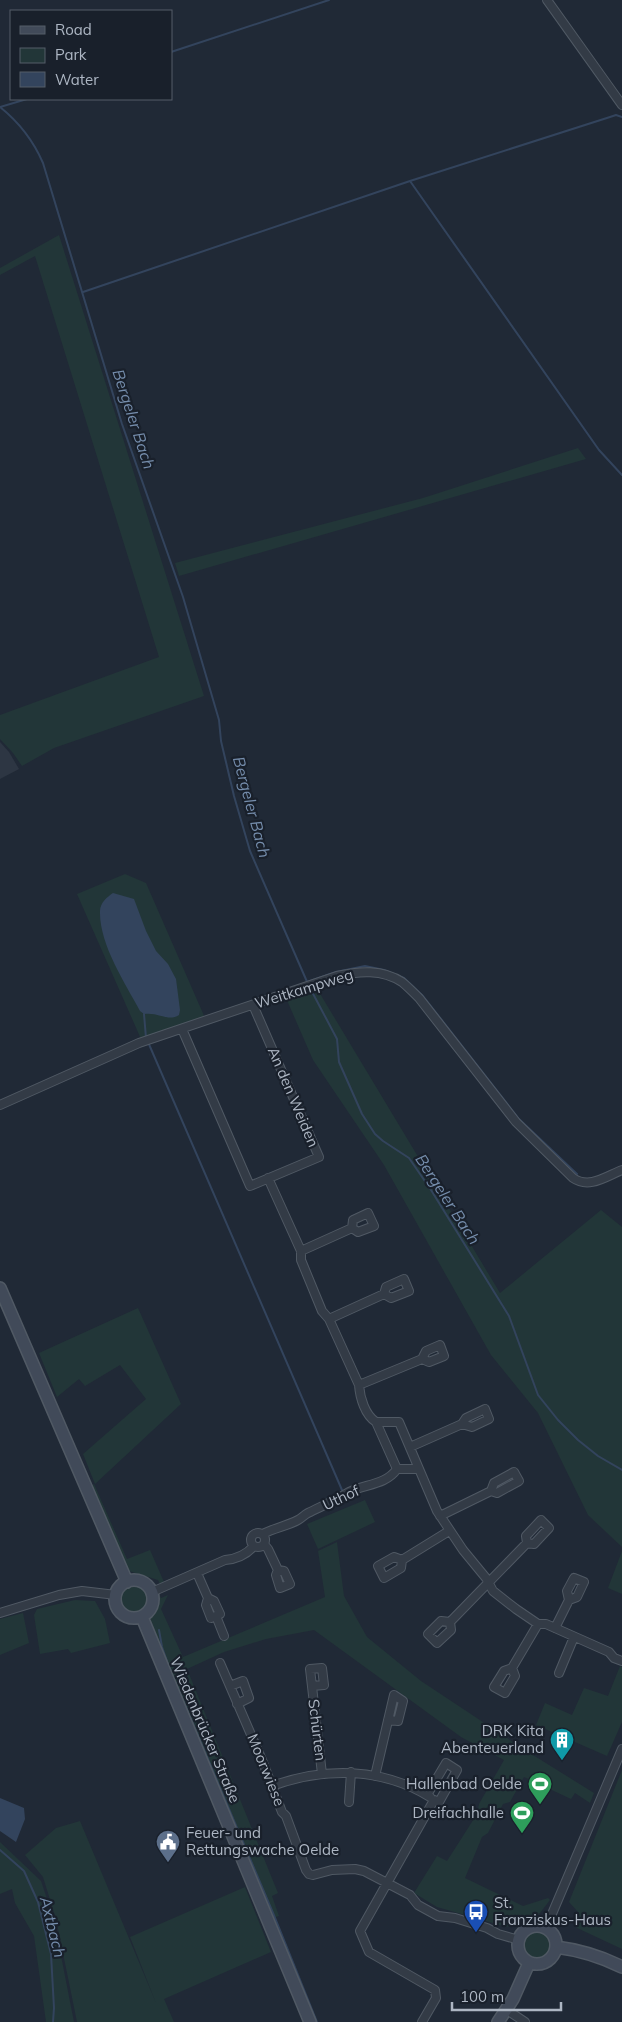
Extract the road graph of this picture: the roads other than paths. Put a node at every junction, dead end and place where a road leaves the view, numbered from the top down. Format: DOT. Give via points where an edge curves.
graph roads {
  1 [pos="548,0"];
  2 [pos="622,105"];
  3 [pos="253,1005"];
  4 [pos="182,1028"];
  5 [pos="0,1105"];
  6 [pos="622,1170"];
  7 [pos="268,1178"];
  8 [pos="352,1228"];
  9 [pos="301,1251"];
  10 [pos="0,1288"];
  11 [pos="384,1294"];
  12 [pos="330,1318"];
  13 [pos="422,1360"];
  14 [pos="360,1385"];
  15 [pos="376,1422"];
  16 [pos="462,1424"];
  17 [pos="410,1447"];
  18 [pos="396,1468"];
  19 [pos="419,1468"];
  20 [pos="491,1490"];
  21 [pos="440,1516"];
  22 [pos="449,1531"];
  23 [pos="263,1534"];
  24 [pos="527,1543"];
  25 [pos="264,1544"];
  26 [pos="254,1546"];
  27 [pos="402,1560"];
  28 [pos="278,1570"];
  29 [pos="197,1573"];
  30 [pos="127,1582"];
  31 [pos="489,1583"];
  32 [pos="152,1592"];
  33 [pos="116,1595"];
  34 [pos="569,1600"];
  35 [pos="0,1613"];
  36 [pos="142,1616"];
  37 [pos="450,1622"];
  38 [pos="538,1624"];
  39 [pos="555,1628"];
  40 [pos="224,1636"];
  41 [pos="574,1637"];
  42 [pos="622,1661"];
  43 [pos="220,1663"];
  44 [pos="512,1668"];
  45 [pos="559,1673"];
  46 [pos="230,1686"];
  47 [pos="312,1686"];
  48 [pos="236,1704"];
  49 [pos="388,1720"];
  50 [pos="622,1749"];
  51 [pos="351,1772"];
  52 [pos="322,1774"];
  53 [pos="375,1776"];
  54 [pos="272,1786"];
  55 [pos="349,1802"];
  56 [pos="388,1883"];
  57 [pos="546,1928"];
  58 [pos="519,1940"];
  59 [pos="556,1947"];
  60 [pos="529,1963"];
  61 [pos="622,1967"];
  62 [pos="508,2010"];
  63 [pos="310,2022"];
  64 [pos="422,2022"];
  65 [pos="498,2022"];
  66 [pos="525,2022"];
  1 -- 2 [label="street"];
  3 -- 4 [label="street, Weitkampweg"];
  3 -- 6 [label="street, Weitkampweg" via="337,976 366,971 402,982 420,998 516,1122 573,1178 582,1183 594,1182"];
  3 -- 7 [label="street, An den Weiden" via="318,1157"];
  4 -- 5 [label="street, Weitkampweg" via="147,1040"];
  4 -- 7 [label="street, An den Weiden" via="250,1186"];
  7 -- 9 [label="street"];
  8 -- 9 [label="street"];
  9 -- 12 [label="street" via="301,1260 322,1311"];
  10 -- 30 [label="street"];
  11 -- 12 [label="street"];
  12 -- 14 [label="street"];
  13 -- 14 [label="street"];
  14 -- 15 [label="street" via="360,1395"];
  15 -- 17 [label="street" via="399,1422"];
  15 -- 18 [label="street"];
  16 -- 17 [label="street"];
  17 -- 19 [label="street"];
  18 -- 19 [label="street"];
  18 -- 23 [label="street, Uthof" via="392,1476 350,1492 301,1519"];
  19 -- 21 [label="street"];
  20 -- 21 [label="street"];
  21 -- 22 [label="street"];
  22 -- 27 [label="street"];
  22 -- 31 [label="street"];
  23 -- 25 [label="street"];
  23 -- 26 [label="street" via="253,1534"];
  24 -- 31 [label="street"];
  25 -- 26 [label="street"];
  25 -- 28 [label="street"];
  26 -- 29 [label="street" via="246,1554"];
  29 -- 32 [label="street"];
  29 -- 40 [label="street" via="208,1598 206,1604 211,1618 216,1616"];
  30 -- 32 [label="street" via="142,1582"];
  30 -- 33 [label="street"];
  31 -- 37 [label="street"];
  31 -- 38 [label="street" via="493,1591"];
  32 -- 36 [label="street" via="151,1608"];
  33 -- 35 [label="street" via="82,1591"];
  33 -- 36 [label="street" via="116,1603 124,1615 132,1618"];
  34 -- 39 [label="street"];
  36 -- 63 [label="street, Wiedenbrücker Straße"];
  38 -- 39 [label="street"];
  38 -- 44 [label="street"];
  39 -- 41 [label="street"];
  41 -- 42 [label="street"];
  41 -- 45 [label="street"];
  43 -- 46 [label="street, Moorwiese"];
  46 -- 48 [label="street, Moorwiese"];
  46 -- 48 [label="street" via="243,1681 249,1698"];
  47 -- 52 [label="street, Schürten"];
  48 -- 54 [label="street, Moorwiese"];
  49 -- 53 [label="street"];
  50 -- 57 [label="street"];
  51 -- 52 [label="street, Schürten"];
  51 -- 53 [label="street, Schürten"];
  51 -- 55 [label="street"];
  52 -- 54 [label="street, Schürten"];
  53 -- 56 [label="street, Schürten" via="431,1798"];
  54 -- 56 [label="street, Moorwiese" via="309,1874 355,1869"];
  56 -- 58 [label="street, Moorwiese" via="438,1916 455,1918"];
  56 -- 64 [label="street, Schürten" via="360,1931 369,1952 435,1990 436,1998"];
  57 -- 58 [label="street" via="527,1929"];
  57 -- 59 [label="street" via="554,1936"];
  58 -- 60 [label="street" via="519,1950"];
  59 -- 60 [label="street" via="553,1956 545,1962"];
  59 -- 61 [label="street" via="600,1956"];
  60 -- 62 [label="street"];
  62 -- 65 [label="street"];
  62 -- 66 [label="street"];
}
